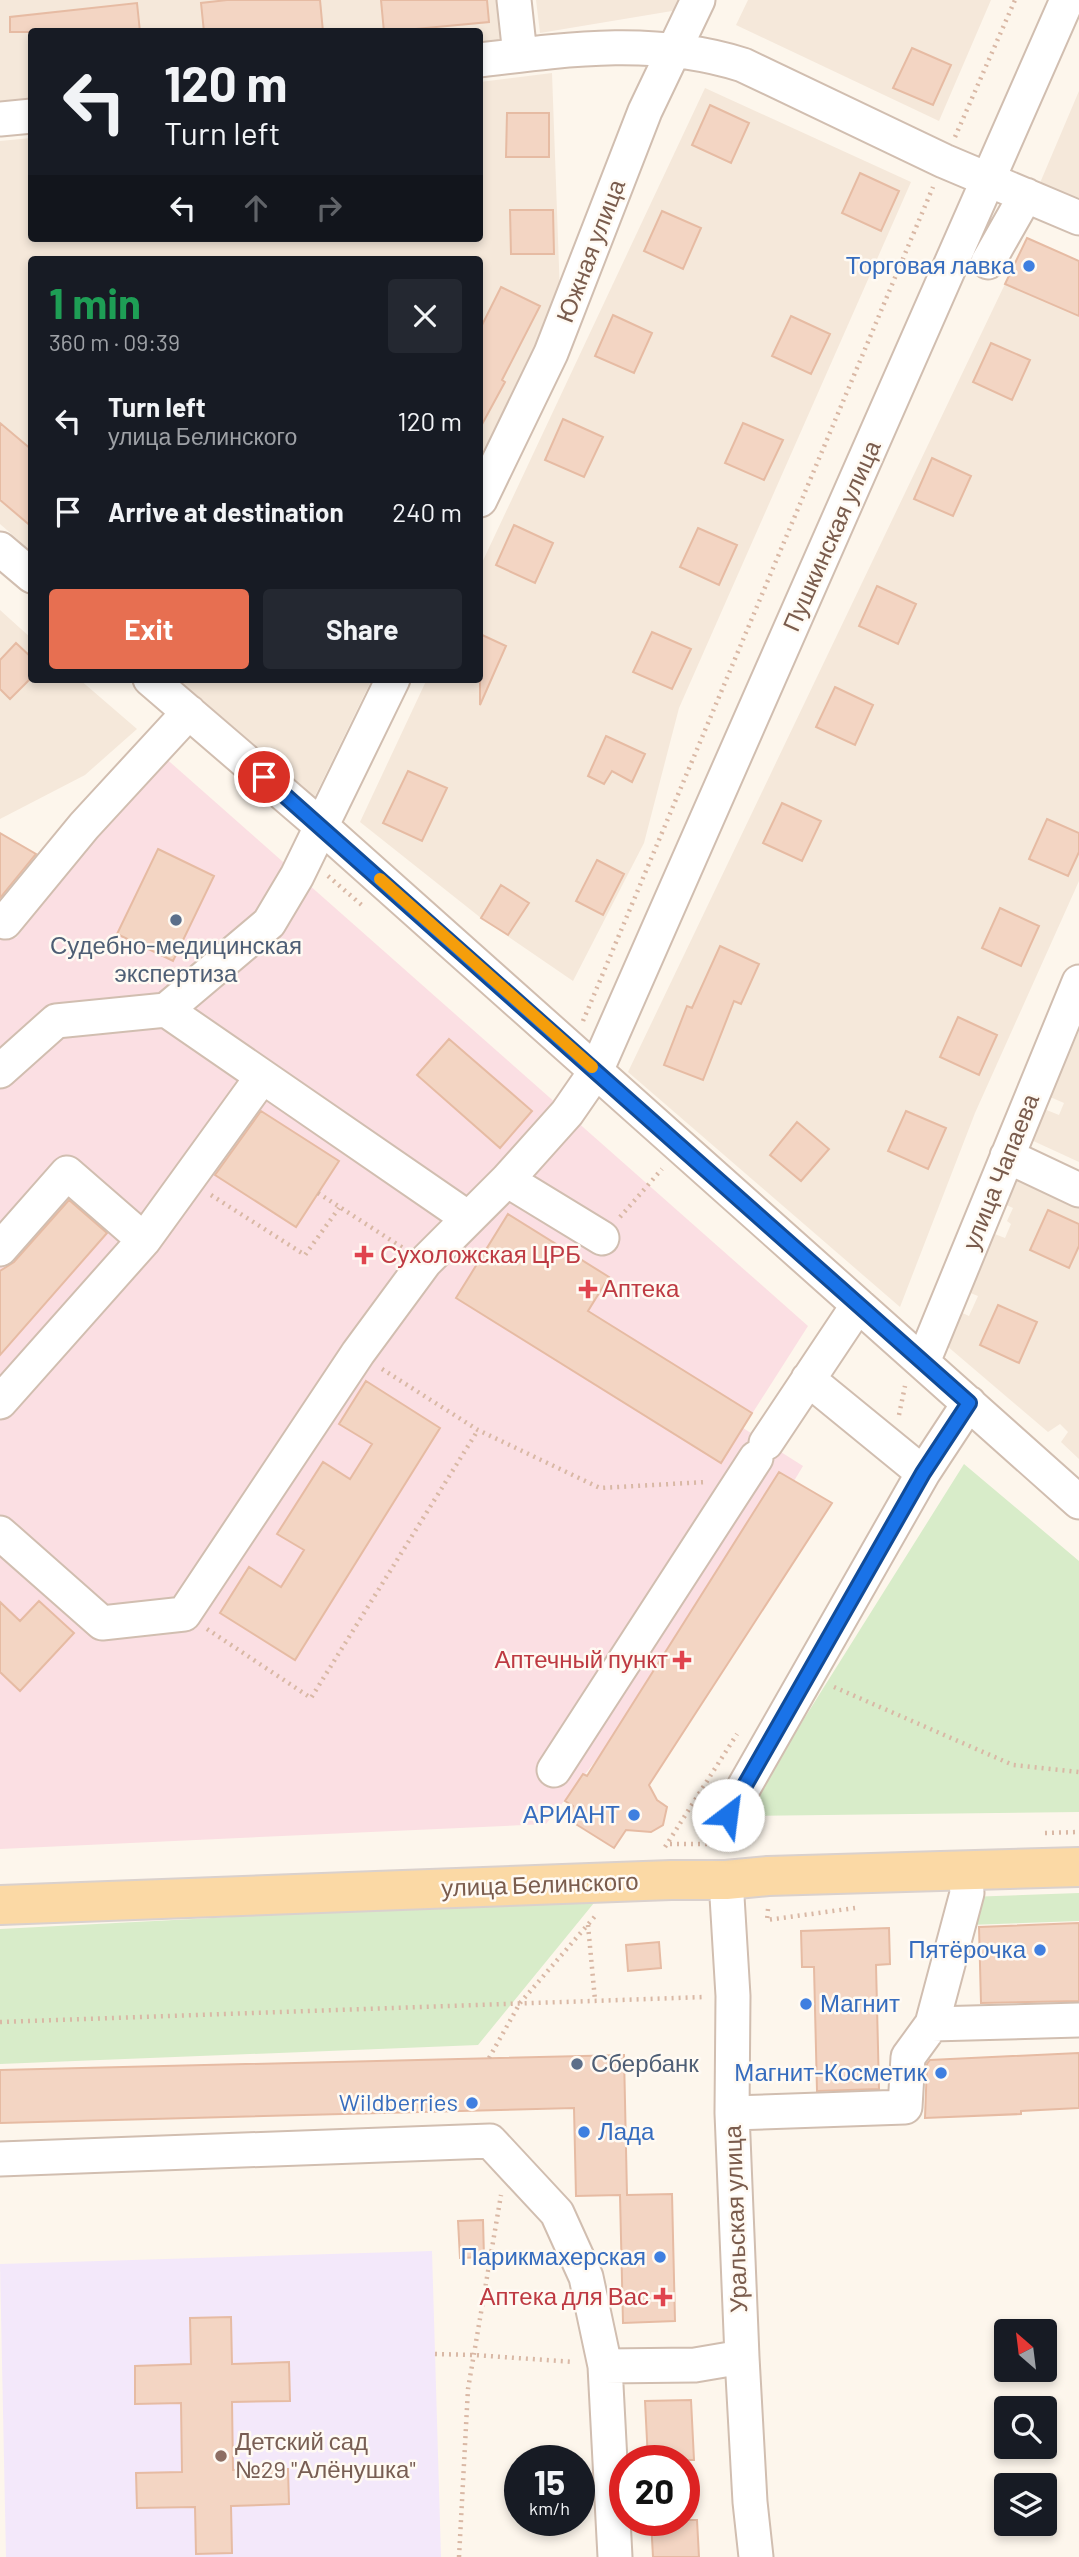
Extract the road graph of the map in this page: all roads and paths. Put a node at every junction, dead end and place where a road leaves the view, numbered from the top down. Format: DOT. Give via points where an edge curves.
graph roads {
  1 [pos="514,0"];
  2 [pos="698,0"];
  3 [pos="1015,0"];
  4 [pos="1068,0"];
  5 [pos="676,49"];
  6 [pos="520,55"];
  7 [pos="483,60"];
  8 [pos="28,116"];
  9 [pos="0,120"];
  10 [pos="944,161"];
  11 [pos="989,180"];
  12 [pos="1026,195"];
  13 [pos="1079,218"];
  14 [pos="988,262"];
  15 [pos="483,494"];
  16 [pos="0,549"];
  17 [pos="28,573"];
  18 [pos="155,683"];
  19 [pos="391,683"];
  20 [pos="189,712"];
  21 [pos="321,826"];
  22 [pos="0,921"];
  23 [pos="1079,982"];
  24 [pos="166,1010"];
  25 [pos="571,1049"];
  26 [pos="0,1071"];
  27 [pos="596,1071"];
  28 [pos="262,1077"];
  29 [pos="1007,1156"];
  30 [pos="187,1180"];
  31 [pos="508,1180"];
  32 [pos="1079,1190"];
  33 [pos="318,1193"];
  34 [pos="339,1208"];
  35 [pos="468,1218"];
  36 [pos="602,1238"];
  37 [pos="144,1240"];
  38 [pos="0,1249"];
  39 [pos="425,1262"];
  40 [pos="858,1305"];
  41 [pos="358,1353"];
  42 [pos="914,1374"];
  43 [pos="808,1379"];
  44 [pos="1,1399"];
  45 [pos="969,1403"];
  46 [pos="478,1430"];
  47 [pos="892,1447"];
  48 [pos="754,1460"];
  49 [pos="923,1473"];
  50 [pos="1079,1502"];
  51 [pos="0,1533"];
  52 [pos="184,1614"];
  53 [pos="810,1675"];
  54 [pos="741,1728"];
  55 [pos="554,1770"];
  56 [pos="1079,1772"];
  57 [pos="728,1815"];
  58 [pos="661,1851"];
  59 [pos="1079,1867"];
  60 [pos="965,1871"];
  61 [pos="726,1880"];
  62 [pos="625,1882"];
  63 [pos="0,1905"];
  64 [pos="588,1924"];
  65 [pos="733,1996"];
  66 [pos="595,2000"];
  67 [pos="520,2003"];
  68 [pos="1079,2020"];
  69 [pos="0,2022"];
  70 [pos="932,2024"];
  71 [pos="489,2059"];
  72 [pos="732,2113"];
  73 [pos="0,2159"];
  74 [pos="507,2159"];
  75 [pos="435,2354"];
  76 [pos="474,2355"];
  77 [pos="742,2357"];
  78 [pos="605,2366"];
  79 [pos="459,2557"];
  80 [pos="615,2557"];
  81 [pos="756,2557"];
  1 -- 6 [label="street"];
  2 -- 5 [label="street, Южная улица"];
  3 -- 10 [label="path"];
  4 -- 11 [label="street, Пушкинская улица"];
  5 -- 6 [label="street" via="639,46"];
  5 -- 10 [label="street" via="743,65"];
  5 -- 15 [label="street, Южная улица" via="645,111 551,353"];
  6 -- 7 [label="street"];
  8 -- 9 [label="street"];
  10 -- 11 [label="street"];
  10 -- 25 [label="path"];
  11 -- 12 [label="street"];
  11 -- 27 [label="street, Пушкинская улица"];
  12 -- 13 [label="street"];
  12 -- 14 [label="street"];
  16 -- 17 [label="street"];
  18 -- 20 [label="street"];
  19 -- 21 [label="street"];
  20 -- 21 [label="street"];
  20 -- 22 [label="street" via="5,922"];
  21 -- 24 [label="street" via="269,923"];
  21 -- 25 [label="street"];
  23 -- 29 [label="street, улица Чапаева"];
  24 -- 26 [label="street" via="57,1021"];
  24 -- 28 [label="street"];
  25 -- 27 [label="street"];
  27 -- 31 [label="street, Пушкинская улица" via="567,1113"];
  27 -- 40 [label="street"];
  28 -- 30 [label="street"];
  28 -- 35 [label="street"];
  29 -- 32 [label="street"];
  29 -- 42 [label="street, улица Чапаева"];
  30 -- 34 [label="path" via="305,1255"];
  30 -- 37 [label="street"];
  31 -- 35 [label="street, Пушкинская улица"];
  31 -- 36 [label="street"];
  33 -- 34 [label="path"];
  34 -- 39 [label="path"];
  35 -- 39 [label="street, Пушкинская улица"];
  37 -- 38 [label="street" via="67,1173"];
  37 -- 44 [label="street"];
  39 -- 41 [label="street, Пушкинская улица"];
  40 -- 42 [label="street"];
  40 -- 43 [label="street"];
  41 -- 46 [label="path"];
  41 -- 52 [label="street, Пушкинская улица"];
  42 -- 45 [label="street"];
  42 -- 47 [label="path"];
  43 -- 47 [label="street"];
  43 -- 48 [label="street"];
  45 -- 49 [label="street"];
  45 -- 50 [label="street"];
  46 -- 48 [label="path" via="600,1488"];
  46 -- 52 [label="path" via="311,1698"];
  47 -- 49 [label="street"];
  48 -- 55 [label="street"];
  49 -- 53 [label="street"];
  51 -- 52 [label="street" via="102,1623"];
  53 -- 56 [label="path" via="1013,1765"];
  53 -- 57 [label="street"];
  54 -- 58 [label="path"];
  59 -- 60 [label="main road, улица Белинского"];
  60 -- 61 [label="main road, улица Белинского"];
  60 -- 70 [label="street" via="967,1893"];
  61 -- 62 [label="main road, улица Белинского"];
  61 -- 65 [label="street, Уральская улица"];
  62 -- 63 [label="main road, улица Белинского"];
  62 -- 64 [label="path"];
  64 -- 66 [label="path"];
  64 -- 67 [label="path"];
  65 -- 66 [label="path"];
  65 -- 72 [label="street, Уральская улица"];
  66 -- 67 [label="path"];
  67 -- 69 [label="path"];
  67 -- 71 [label="path"];
  68 -- 70 [label="street"];
  70 -- 72 [label="street" via="908,2057 905,2107"];
  72 -- 77 [label="street, Уральская улица"];
  73 -- 74 [label="street" via="490,2141"];
  74 -- 76 [label="path"];
  74 -- 78 [label="street" via="557,2213 586,2277"];
  75 -- 76 [label="path"];
  76 -- 78 [label="path"];
  76 -- 79 [label="path"];
  77 -- 78 [label="street" via="695,2365"];
  77 -- 81 [label="street, Уральская улица"];
  78 -- 80 [label="street"];
}
